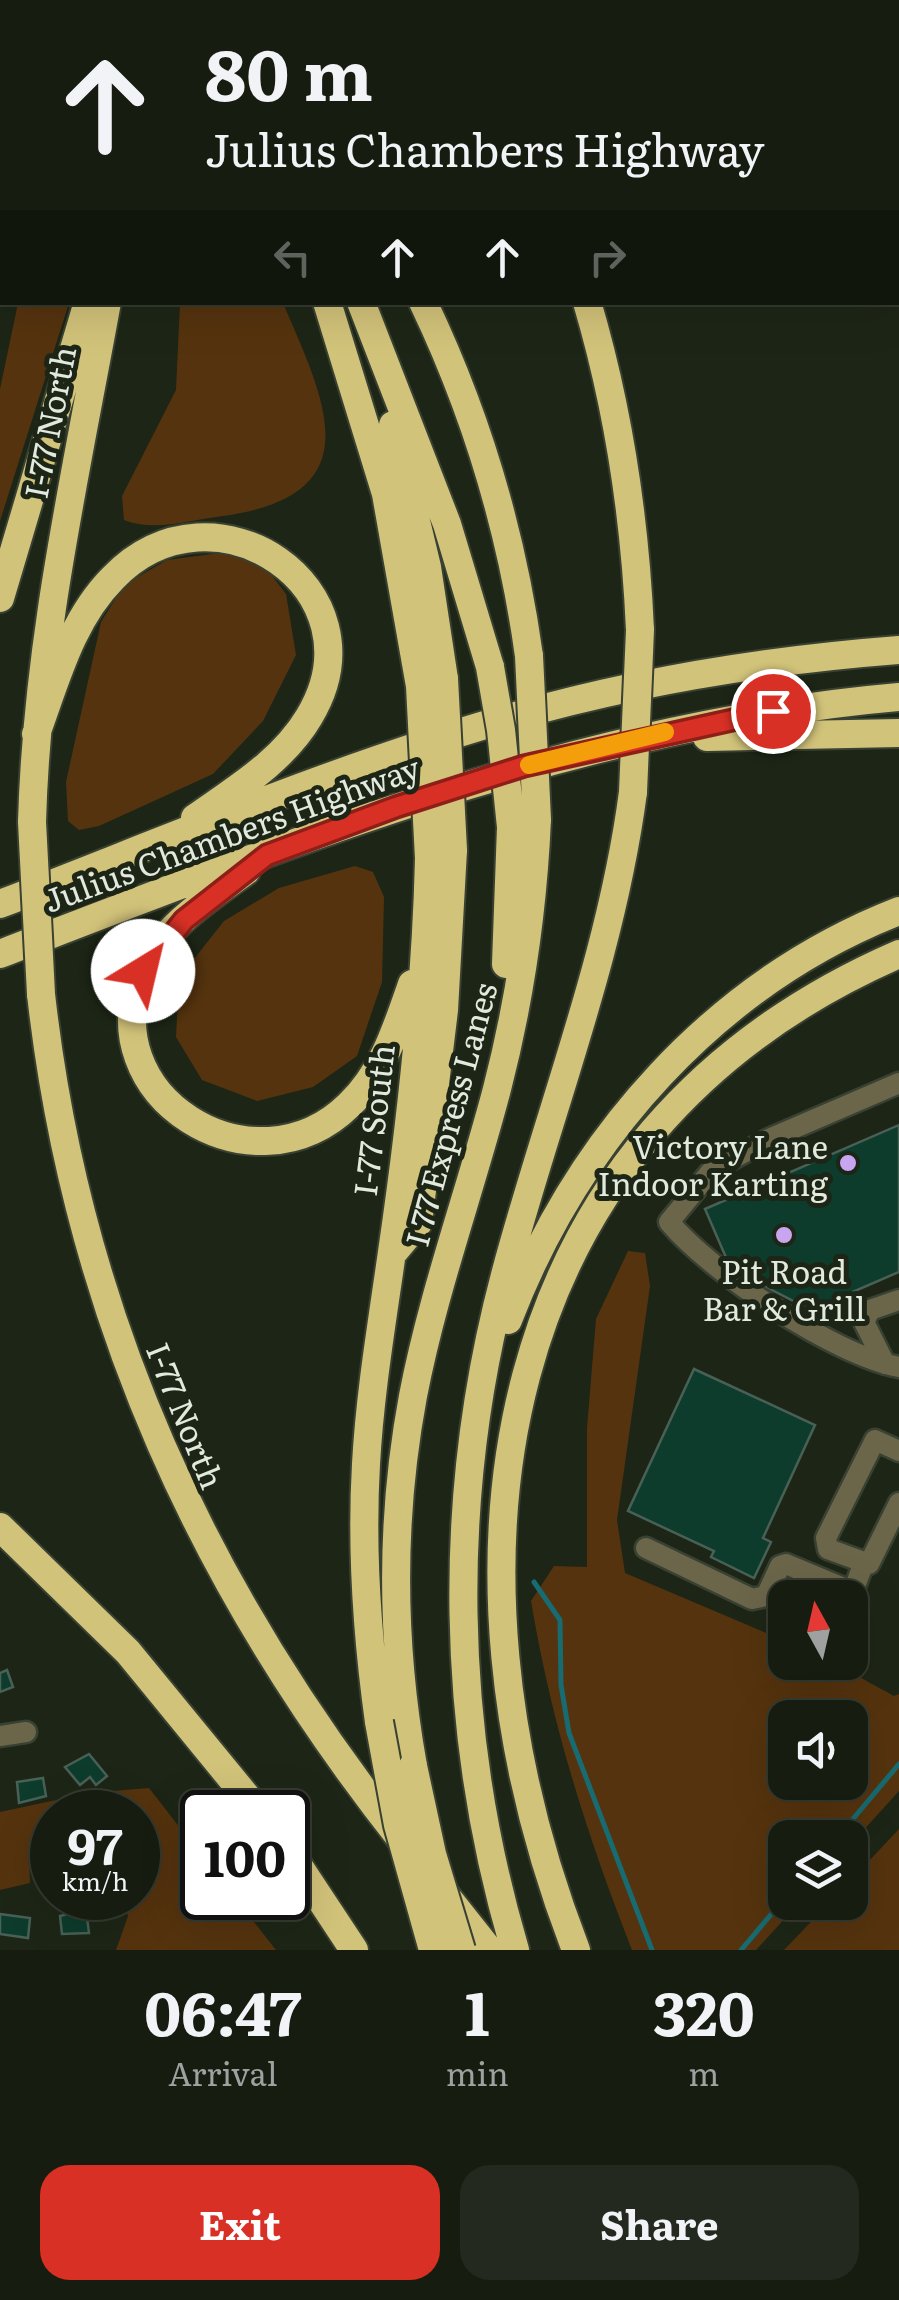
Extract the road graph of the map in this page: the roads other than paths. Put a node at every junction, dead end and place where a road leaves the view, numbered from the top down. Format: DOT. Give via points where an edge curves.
graph roads {
  1 [pos="87,305"];
  2 [pos="105,305"];
  3 [pos="328,305"];
  4 [pos="361,305"];
  5 [pos="361,305"];
  6 [pos="424,305"];
  7 [pos="588,305"];
  8 [pos="0,598"];
  9 [pos="899,650"];
  10 [pos="432,682"];
  11 [pos="899,697"];
  12 [pos="36,734"];
  13 [pos="899,734"];
  14 [pos="631,740"];
  15 [pos="524,823"];
  16 [pos="161,842"];
  17 [pos="441,854"];
  18 [pos="267,855"];
  19 [pos="0,904"];
  20 [pos="899,910"];
  21 [pos="426,945"];
  22 [pos="0,954"];
  23 [pos="899,954"];
  24 [pos="899,972"];
  25 [pos="744,1044"];
  26 [pos="899,1083"];
  27 [pos="392,1254"];
  28 [pos="899,1300"];
  29 [pos="892,1366"];
  30 [pos="471,1451"];
  31 [pos="899,1451"];
  32 [pos="899,1502"];
  33 [pos="0,1528"];
  34 [pos="646,1548"];
  35 [pos="863,1566"];
  36 [pos="26,1732"];
  37 [pos="0,1736"];
  38 [pos="241,1790"];
  39 [pos="310,1883"];
  40 [pos="354,1950"];
  41 [pos="433,1950"];
  42 [pos="461,1950"];
  43 [pos="489,1950"];
  44 [pos="515,1950"];
  45 [pos="576,1950"];
  1 -- 8 [label="highway"];
  2 -- 12 [label="highway, I-77 North" via="49,603"];
  3 -- 10 [label="highway" via="386,494"];
  4 -- 10 [label="highway" via="419,529"];
  5 -- 15 [label="highway, bridge" via="452,538 490,667"];
  6 -- 15 [label="highway, I 77 Express Lanes, bridge" via="493,482 529,656"];
  7 -- 30 [label="highway, bridge" via="623,452 640,630 633,792 602,956 494,1318"];
  9 -- 16 [label="highway, Julius Chambers Highway" via="741,668 566,702 379,759"];
  10 -- 17 [label="highway, bridge"];
  11 -- 14 [label="highway, Julius Chambers Highway" via="798,707"];
  12 -- 16 [label="highway" via="77,628 100,592 138,557 176,540 219,536 285,564 312,598 324,627 327,658 317,704 274,759"];
  12 -- 43 [label="highway, I-77 North, bridge" via="32,822 52,1081 87,1241 133,1378 180,1492 254,1632 305,1710"];
  13 -- 14 [label="highway"];
  14 -- 18 [label="highway, Julius Chambers Highway" via="462,785"];
  15 -- 42 [label="highway, I 77 Express Lanes, bridge" via="521,982 424,1346 402,1467 396,1606 413,1766"];
  16 -- 19 [label="highway, Julius Chambers Highway"];
  17 -- 21 [label="highway, I-77 South"];
  17 -- 27 [label="highway" via="444,1010 418,1223"];
  18 -- 21 [label="highway" via="169,934 138,984 134,1026 147,1073 165,1100 203,1129 265,1142 300,1136 335,1118 376,1072"];
  18 -- 22 [label="highway, Julius Chambers Highway"];
  20 -- 30 [label="highway" via="756,990 632,1106 572,1188 536,1254 501,1342"];
  21 -- 27 [label="highway, I-77 South"];
  23 -- 25 [label="highway" via="826,990"];
  24 -- 25 [label="highway"];
  25 -- 45 [label="highway" via="672,1108 598,1204 546,1306 513,1426 503,1544 512,1701 530,1801"];
  26 -- 29 [label="street" via="712,1170 669,1222 694,1252 765,1300 870,1362"];
  27 -- 41 [label="highway, I-77 South, bridge" via="366,1466 367,1608 402,1842"];
  28 -- 29 [label="street" via="870,1310 864,1322"];
  30 -- 44 [label="highway" via="462,1561 464,1671 476,1776"];
  31 -- 35 [label="street" via="875,1440 826,1538 828,1549"];
  32 -- 35 [label="street" via="872,1561"];
  33 -- 38 [label="highway" via="128,1652"];
  34 -- 35 [label="street" via="752,1599 766,1596 786,1564 846,1589 854,1589"];
  36 -- 37 [label="street"];
  39 -- 40 [label="highway"];
}
